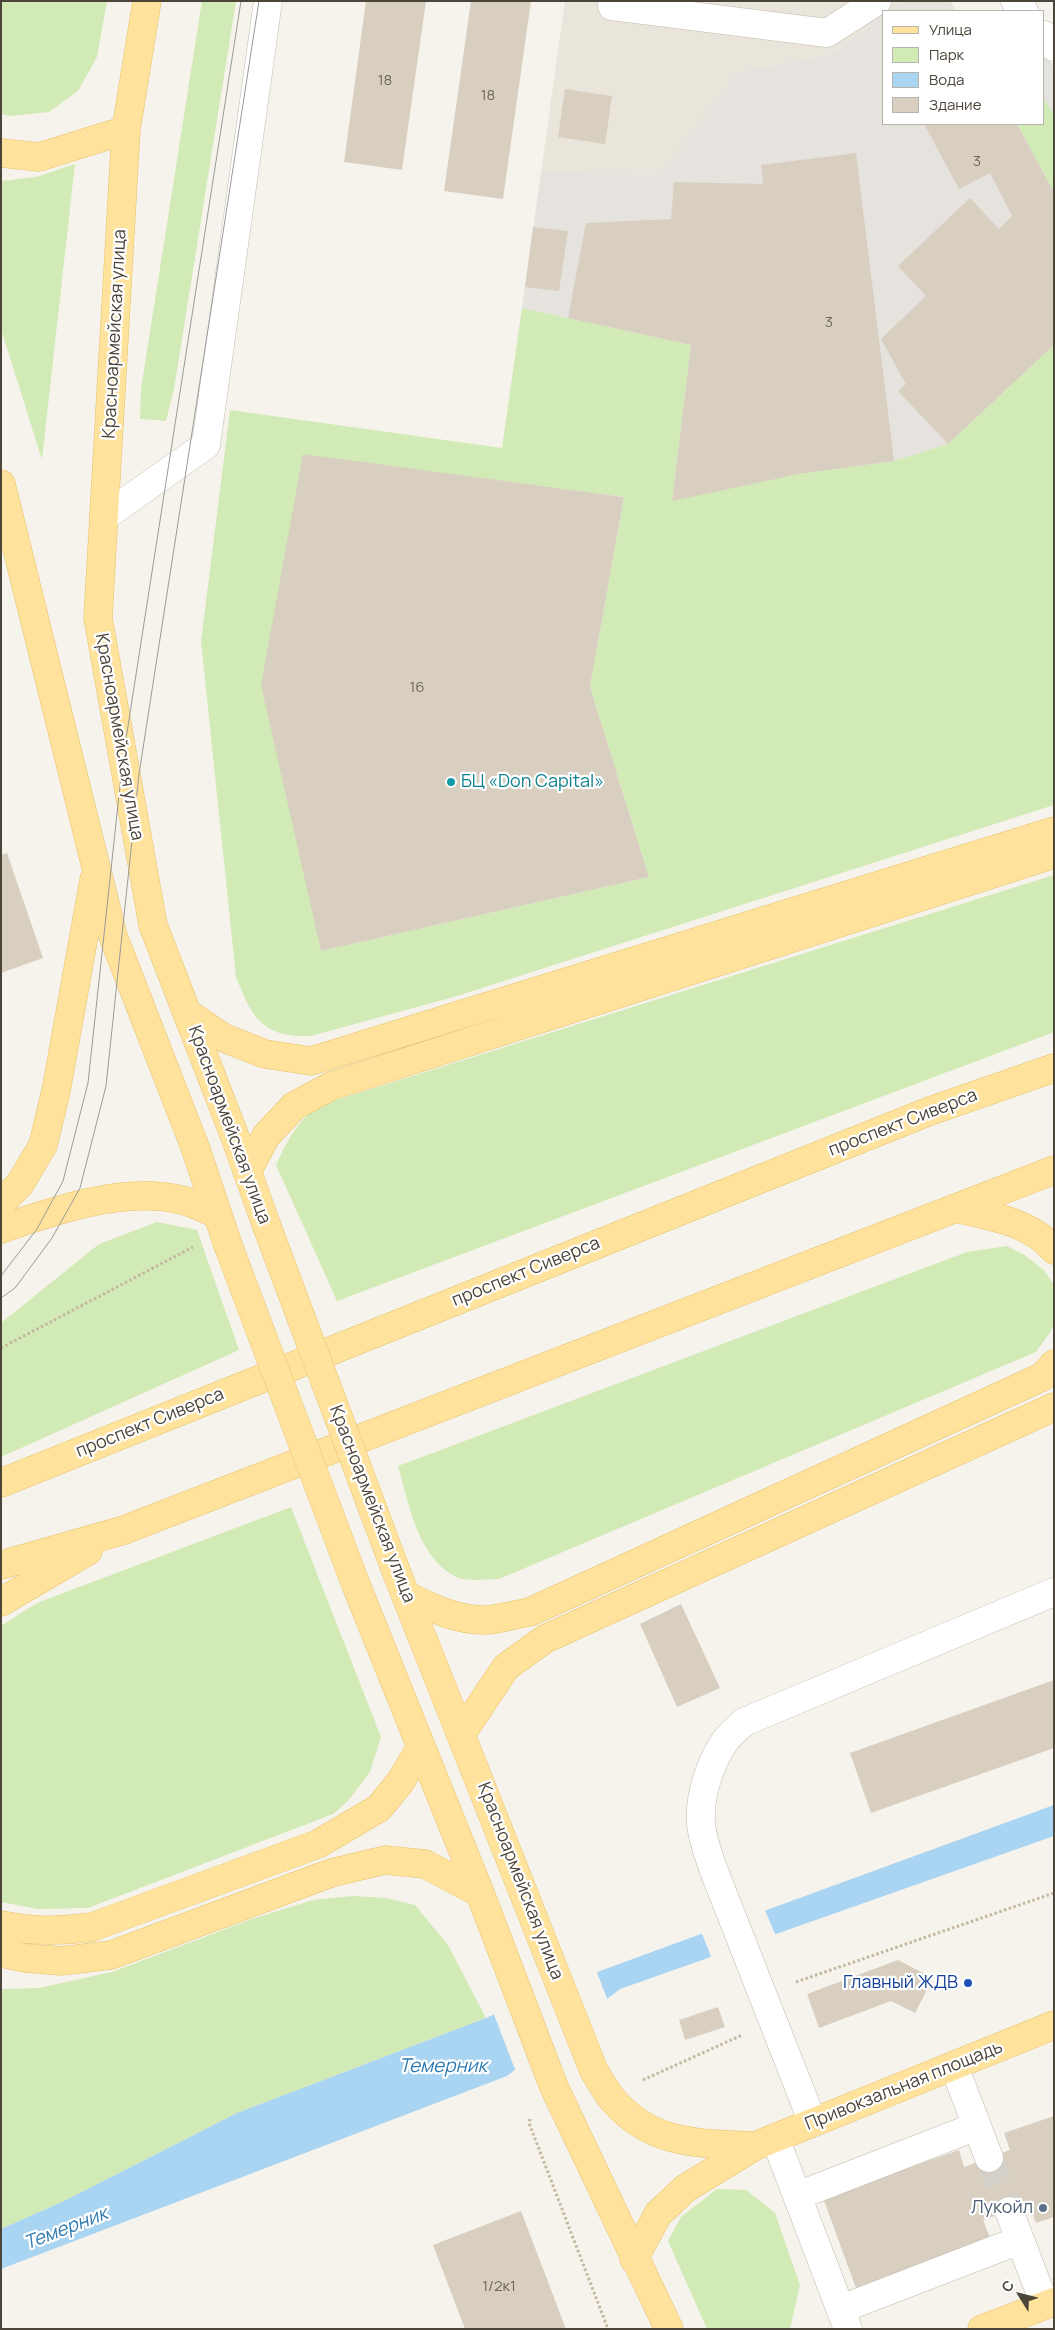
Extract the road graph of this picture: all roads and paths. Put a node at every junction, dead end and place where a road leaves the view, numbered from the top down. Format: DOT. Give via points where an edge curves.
graph roads {
  1 [pos="147,1"];
  2 [pos="268,1"];
  3 [pos="613,1"];
  4 [pos="877,1"];
  5 [pos="1045,36"];
  6 [pos="1054,47"];
  7 [pos="126,130"];
  8 [pos="1,153"];
  9 [pos="1,484"];
  10 [pos="104,517"];
  11 [pos="1054,831"];
  12 [pos="1054,854"];
  13 [pos="96,868"];
  14 [pos="187,1013"];
  15 [pos="1054,1068"];
  16 [pos="1054,1170"];
  17 [pos="247,1172"];
  18 [pos="1,1204"];
  19 [pos="955,1208"];
  20 [pos="217,1214"];
  21 [pos="1,1229"];
  22 [pos="228,1245"];
  23 [pos="1054,1250"];
  24 [pos="1,1348"];
  25 [pos="1054,1364"];
  26 [pos="1054,1406"];
  27 [pos="1,1483"];
  28 [pos="124,1530"];
  29 [pos="1,1565"];
  30 [pos="401,1583"];
  31 [pos="1054,1592"];
  32 [pos="1,1602"];
  33 [pos="462,1733"];
  34 [pos="421,1748"];
  35 [pos="480,1893"];
  36 [pos="1054,1894"];
  37 [pos="1,1925"];
  38 [pos="1,1953"];
  39 [pos="765,1999"];
  40 [pos="1054,2025"];
  41 [pos="954,2066"];
  42 [pos="594,2071"];
  43 [pos="635,2074"];
  44 [pos="530,2114"];
  45 [pos="813,2124"];
  46 [pos="977,2126"];
  47 [pos="765,2142"];
  48 [pos="989,2158"];
  49 [pos="797,2196"];
  50 [pos="1009,2211"];
  51 [pos="1020,2240"];
  52 [pos="634,2259"];
  53 [pos="1050,2303"];
  54 [pos="844,2319"];
  55 [pos="608,2329"];
  56 [pos="669,2329"];
  57 [pos="982,2329"];
  1 -- 7 [label="main road, Красноармейская улица"];
  2 -- 10 [label="lane" via="206,445"];
  3 -- 4 [label="lane" via="612,6 827,33"];
  5 -- 6 [label="lane"];
  7 -- 8 [label="main road" via="39,157"];
  7 -- 10 [label="main road, Красноармейская улица"];
  9 -- 13 [label="main road"];
  10 -- 14 [label="main road, Красноармейская улица" via="98,618 153,925"];
  11 -- 14 [label="main road" via="311,1061 264,1054 224,1038"];
  12 -- 17 [label="main road" via="331,1086 294,1106 266,1136"];
  13 -- 18 [label="main road" via="56,1091 43,1145 20,1184"];
  13 -- 20 [label="main road" via="116,945 195,1147"];
  14 -- 17 [label="main road, Красноармейская улица"];
  15 -- 27 [label="main road, проспект Сиверса" via="930,1111"];
  16 -- 19 [label="main road"];
  17 -- 30 [label="main road, Красноармейская улица, bridge"];
  19 -- 23 [label="main road" via="1010,1221 1046,1240"];
  19 -- 28 [label="main road"];
  20 -- 21 [label="main road" via="178,1199 134,1196 69,1207"];
  20 -- 22 [label="main road"];
  22 -- 24 [label="path" via="199,1244"];
  22 -- 34 [label="main road, bridge"];
  25 -- 30 [label="main road" via="1042,1376 530,1612 487,1620 456,1616 432,1608"];
  26 -- 33 [label="main road" via="545,1639 506,1667"];
  28 -- 29 [label="main road"];
  28 -- 32 [label="main road"];
  30 -- 33 [label="main road, Красноармейская улица"];
  31 -- 39 [label="lane" via="744,1722 726,1740 711,1769 701,1822 714,1871"];
  33 -- 42 [label="main road, Красноармейская улица"];
  34 -- 35 [label="main road"];
  34 -- 37 [label="main road" via="401,1781 379,1808 318,1844 92,1927 56,1932"];
  35 -- 38 [label="main road" via="425,1864 385,1860 331,1873 111,1955 61,1960"];
  35 -- 52 [label="main road" via="554,2087"];
  36 -- 39 [label="path" via="790,1984"];
  39 -- 43 [label="path" via="747,2033 642,2080"];
  39 -- 45 [label="lane"];
  40 -- 41 [label="main road, Привокзальная площадь"];
  41 -- 45 [label="main road, Привокзальная площадь"];
  41 -- 46 [label="lane"];
  42 -- 47 [label="main road, Привокзальная площадь" via="612,2100 653,2132 682,2142"];
  44 -- 55 [label="path" via="529,2123"];
  45 -- 47 [label="main road, Привокзальная площадь"];
  46 -- 48 [label="lane"];
  46 -- 49 [label="lane"];
  47 -- 49 [label="lane"];
  47 -- 52 [label="main road, Привокзальная площадь" via="686,2188 658,2214"];
  49 -- 54 [label="lane"];
  50 -- 51 [label="lane"];
  51 -- 53 [label="lane"];
  51 -- 54 [label="lane"];
  52 -- 56 [label="main road"];
  53 -- 57 [label="main road"];
}
